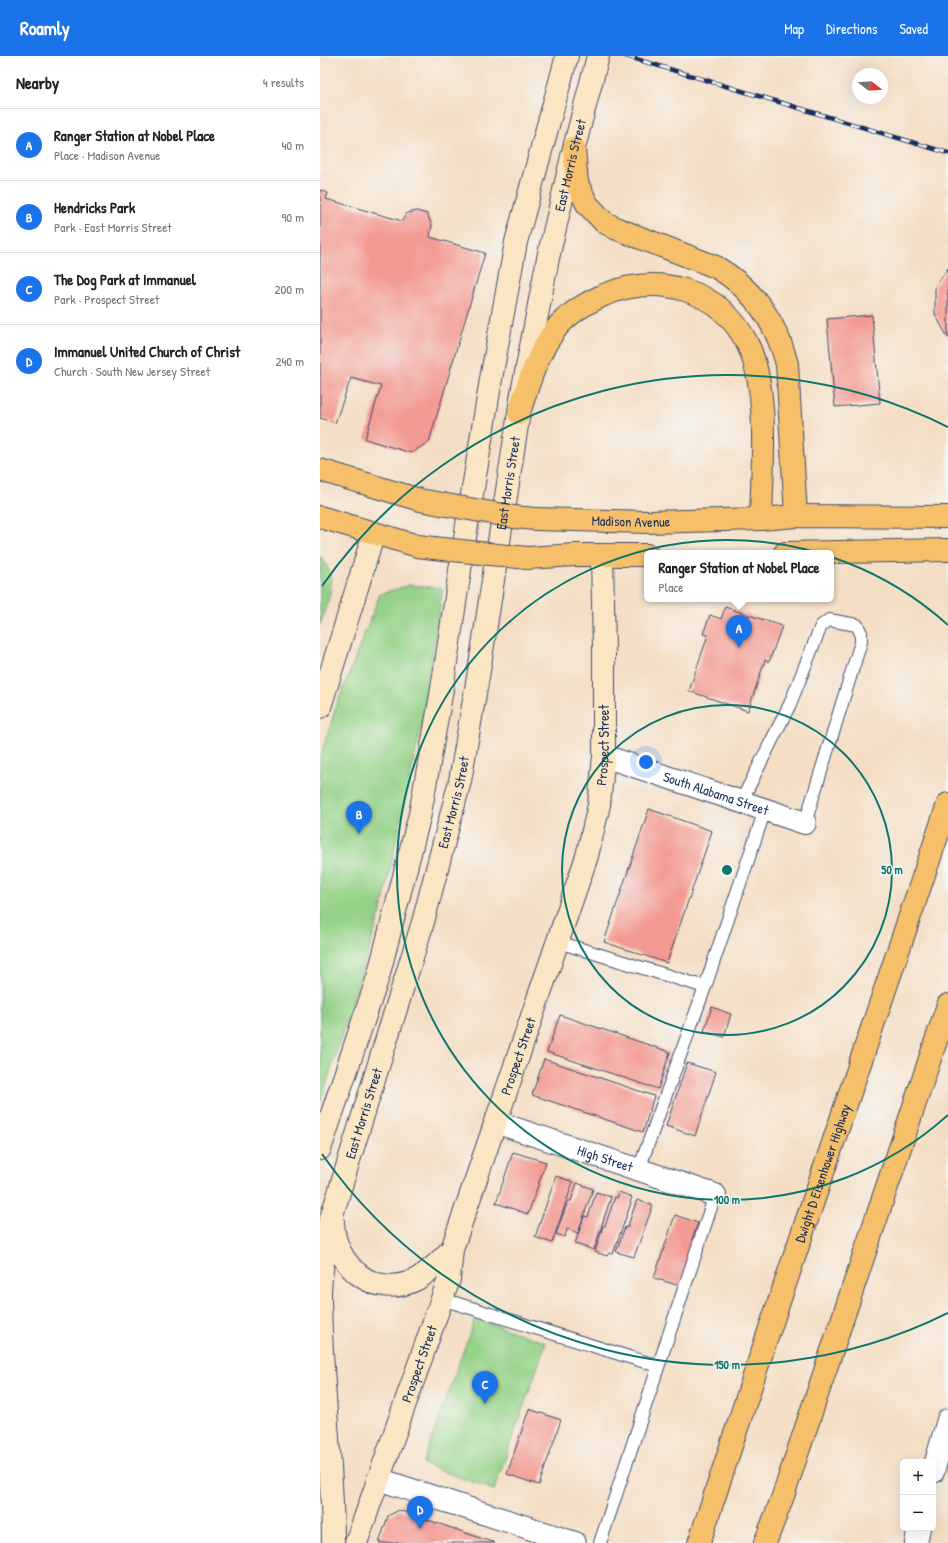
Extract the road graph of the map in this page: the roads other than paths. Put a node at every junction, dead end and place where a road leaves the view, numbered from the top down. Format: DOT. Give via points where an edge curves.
graph roads {
  1 [pos="567,56"];
  2 [pos="598,56"];
  3 [pos="574,148"];
  4 [pos="519,412"];
  5 [pos="320,470"];
  6 [pos="796,516"];
  7 [pos="320,517"];
  8 [pos="948,517"];
  9 [pos="761,519"];
  10 [pos="374,533"];
  11 [pos="948,550"];
  12 [pos="834,552"];
  13 [pos="644,555"];
  14 [pos="602,556"];
  15 [pos="320,707"];
  16 [pos="604,756"];
  17 [pos="741,802"];
  18 [pos="948,804"];
  19 [pos="764,810"];
  20 [pos="805,824"];
  21 [pos="558,942"];
  22 [pos="706,987"];
  23 [pos="948,1005"];
  24 [pos="495,1122"];
  25 [pos="320,1148"];
  26 [pos="639,1169"];
  27 [pos="715,1195"];
  28 [pos="333,1207"];
  29 [pos="452,1249"];
  30 [pos="442,1299"];
  31 [pos="658,1366"];
  32 [pos="948,1420"];
  33 [pos="936,1462"];
  34 [pos="378,1479"];
  35 [pos="782,1499"];
  36 [pos="918,1531"];
  37 [pos="333,1543"];
  38 [pos="356,1543"];
  39 [pos="575,1543"];
  40 [pos="600,1543"];
  41 [pos="699,1543"];
  42 [pos="765,1543"];
  43 [pos="770,1543"];
  44 [pos="916,1543"];
  1 -- 25 [label="main road, East Morris Street" via="516,242 466,531 442,696 420,814 378,977"];
  2 -- 3 [label="main road, East Morris Street"];
  3 -- 4 [label="main road, East Morris Street" via="548,258"];
  3 -- 6 [label="main road" via="577,183 593,212 615,228 716,267 730,276 758,302 772,323 787,364"];
  4 -- 9 [label="main road" via="534,369 548,342 560,325 583,305 612,292 642,285 661,284 693,293 711,303 735,325 746,342 758,373 763,448"];
  4 -- 28 [label="main road, East Morris Street" via="460,781 423,922"];
  5 -- 9 [label="main road, Madison Avenue, bridge" via="420,500 506,516 620,522"];
  6 -- 8 [label="main road, Madison Avenue"];
  6 -- 9 [label="main road, Madison Avenue"];
  7 -- 10 [label="main road"];
  10 -- 14 [label="main road, bridge" via="418,546 527,558"];
  10 -- 15 [label="main road"];
  11 -- 12 [label="main road"];
  13 -- 14 [label="main road"];
  14 -- 16 [label="main road, Prospect Street"];
  16 -- 17 [label="street, South Alabama Street"];
  16 -- 21 [label="main road, Prospect Street" via="599,805 588,850"];
  17 -- 19 [label="street, South Alabama Street"];
  17 -- 20 [label="lane" via="790,704 821,626 829,620 857,625 861,633 861,642"];
  18 -- 41 [label="main road, Dwight D Eisenhower Highway"];
  19 -- 20 [label="street, South Alabama Street"];
  19 -- 22 [label="lane"];
  21 -- 22 [label="lane"];
  21 -- 24 [label="main road, Prospect Street"];
  22 -- 26 [label="lane"];
  23 -- 35 [label="main road"];
  24 -- 26 [label="street, High Street"];
  24 -- 29 [label="main road, Prospect Street"];
  26 -- 27 [label="street, High Street"];
  27 -- 31 [label="lane"];
  28 -- 29 [label="main road" via="333,1224 343,1258 355,1273 372,1281 381,1284 400,1284 418,1279"];
  28 -- 37 [label="main road, East Morris Street" via="320,1291 321,1354"];
  29 -- 30 [label="main road, Prospect Street" via="449,1279"];
  30 -- 31 [label="lane"];
  30 -- 34 [label="main road, Prospect Street"];
  31 -- 40 [label="lane"];
  32 -- 33 [label="street"];
  34 -- 38 [label="main road, Prospect Street"];
  34 -- 39 [label="street"];
  35 -- 42 [label="main road"];
  35 -- 43 [label="main road"];
  36 -- 44 [label="street"];
}
